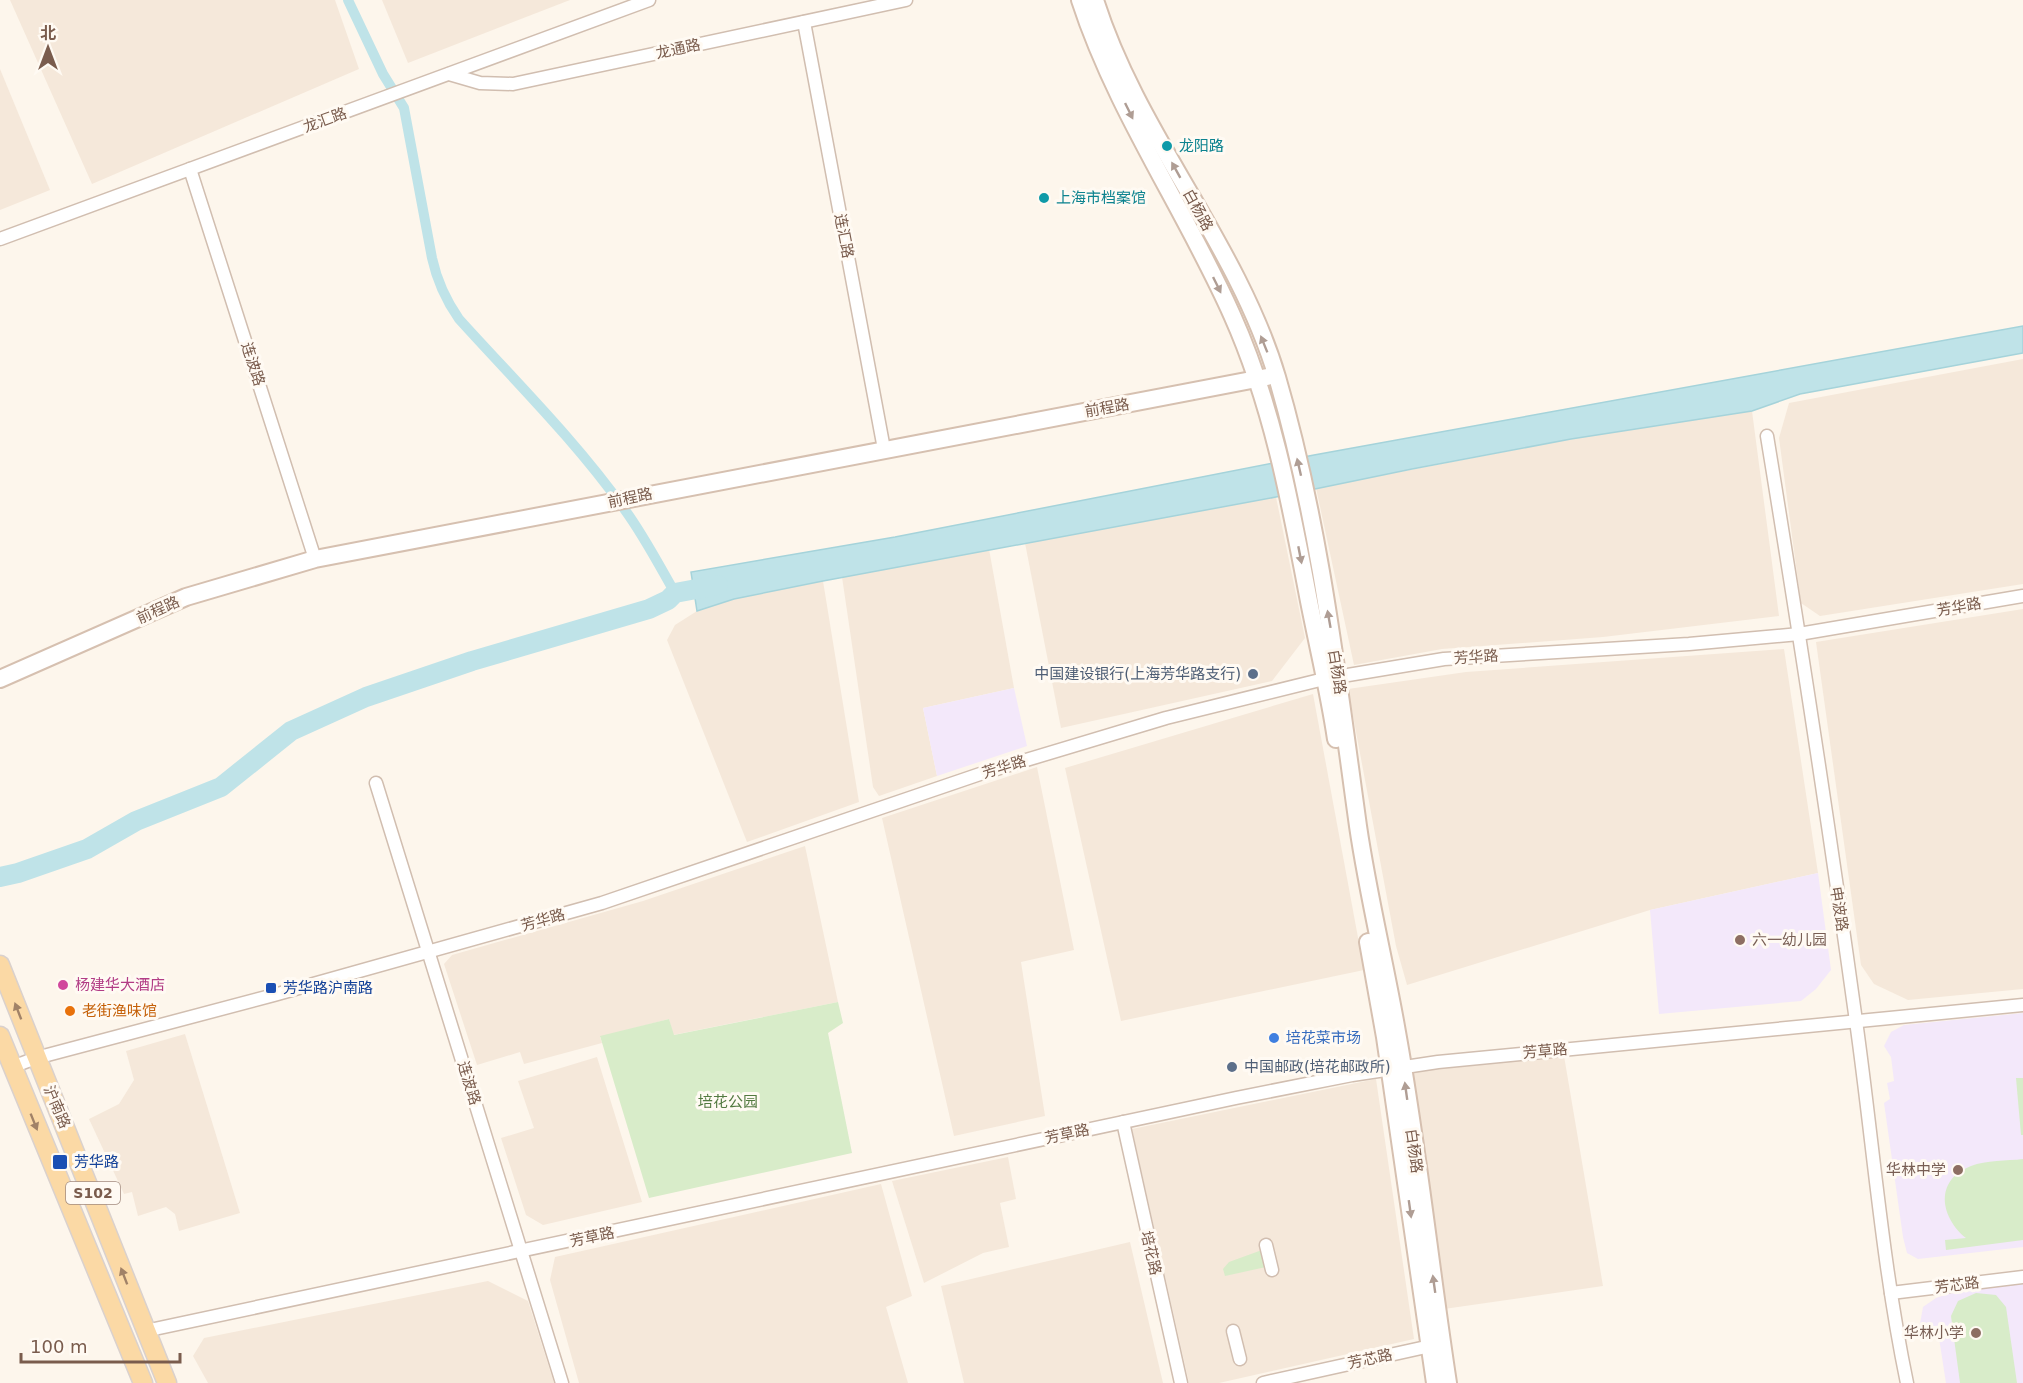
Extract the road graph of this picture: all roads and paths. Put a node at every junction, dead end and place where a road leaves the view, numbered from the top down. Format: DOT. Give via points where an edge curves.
graph roads {
  1 [pos="649,0"];
  2 [pos="906,0"];
  3 [pos="1080,0"];
  4 [pos="1095,0"];
  5 [pos="804,22"];
  6 [pos="449,74"];
  7 [pos="190,169"];
  8 [pos="0,239"];
  9 [pos="1276,374"];
  10 [pos="1258,380"];
  11 [pos="1767,436"];
  12 [pos="884,449"];
  13 [pos="315,559"];
  14 [pos="2023,596"];
  15 [pos="1799,634"];
  16 [pos="1331,678"];
  17 [pos="0,679"];
  18 [pos="376,783"];
  19 [pos="429,953"];
  20 [pos="0,965"];
  21 [pos="2023,1005"];
  22 [pos="1856,1022"];
  23 [pos="0,1036"];
  24 [pos="36,1058"];
  25 [pos="12,1067"];
  26 [pos="1396,1067"];
  27 [pos="1123,1122"];
  28 [pos="1266,1245"];
  29 [pos="521,1253"];
  30 [pos="1272,1270"];
  31 [pos="2023,1277"];
  32 [pos="1891,1293"];
  33 [pos="145,1331"];
  34 [pos="1233,1331"];
  35 [pos="123,1340"];
  36 [pos="1436,1345"];
  37 [pos="1240,1359"];
  38 [pos="143,1383"];
  39 [pos="167,1383"];
  40 [pos="562,1383"];
  41 [pos="1180,1383"];
  42 [pos="1263,1383"];
  43 [pos="1435,1383"];
  44 [pos="1448,1383"];
  45 [pos="1907,1383"];
  1 -- 6 [label="street, 龙汇路"];
  2 -- 5 [label="street, 龙通路"];
  3 -- 10 [label="main road, 白杨路, one-way" via="1133,120 1232,315"];
  9 -- 4 [label="main road, 白杨路, one-way" via="1226,260 1123,71"];
  5 -- 6 [label="street, 龙通路" via="513,84 480,83"];
  5 -- 12 [label="street, 连汇路"];
  6 -- 7 [label="street, 龙汇路"];
  7 -- 8 [label="street, 龙汇路"];
  7 -- 13 [label="street, 连波路"];
  9 -- 10 [label="main road, 前程路"];
  16 -- 9 [label="main road, 白杨路, one-way" via="1306,494"];
  10 -- 12 [label="main road, 前程路"];
  10 -- 16 [label="main road, 白杨路, one-way"];
  11 -- 15 [label="street, 申波路"];
  12 -- 13 [label="main road, 前程路"];
  13 -- 17 [label="main road, 前程路" via="186,597"];
  14 -- 15 [label="street, 芳华路"];
  15 -- 16 [label="street, 芳华路" via="1444,659"];
  15 -- 22 [label="street, 申波路"];
  16 -- 19 [label="street, 芳华路" via="1166,718 1049,753 602,903"];
  16 -- 26 [label="main road, 白杨路" via="1334,727"];
  18 -- 19 [label="street, 连波路"];
  19 -- 24 [label="street, 芳华路"];
  19 -- 29 [label="street, 连波路"];
  24 -- 20 [label="main road, 沪南路 / S102, one-way"];
  21 -- 22 [label="street, 芳草路"];
  22 -- 26 [label="street, 芳草路"];
  22 -- 32 [label="street, 申波路"];
  23 -- 25 [label="main road, 沪南路 / S102"];
  24 -- 25 [label="street, 芳华路"];
  33 -- 24 [label="main road, 沪南路 / S102, one-way"];
  25 -- 35 [label="main road, 沪南路 / S102, one-way"];
  26 -- 27 [label="street, 芳草路"];
  26 -- 36 [label="main road, 白杨路"];
  27 -- 29 [label="street, 芳草路"];
  27 -- 41 [label="street, 培花路"];
  28 -- 30 [label="street"];
  29 -- 33 [label="street, 芳草路"];
  29 -- 40 [label="street, 连波路"];
  31 -- 32 [label="street, 芳芯路"];
  32 -- 45 [label="street, 申波路"];
  33 -- 35 [label="main road, 芳草路"];
  33 -- 39 [label="main road, 沪南路 / S102"];
  34 -- 37 [label="street"];
  35 -- 38 [label="main road, 沪南路 / S102"];
  36 -- 42 [label="street, 芳芯路"];
  36 -- 43 [label="main road, 白杨路"];
  36 -- 44 [label="main road, 白杨路"];
}
